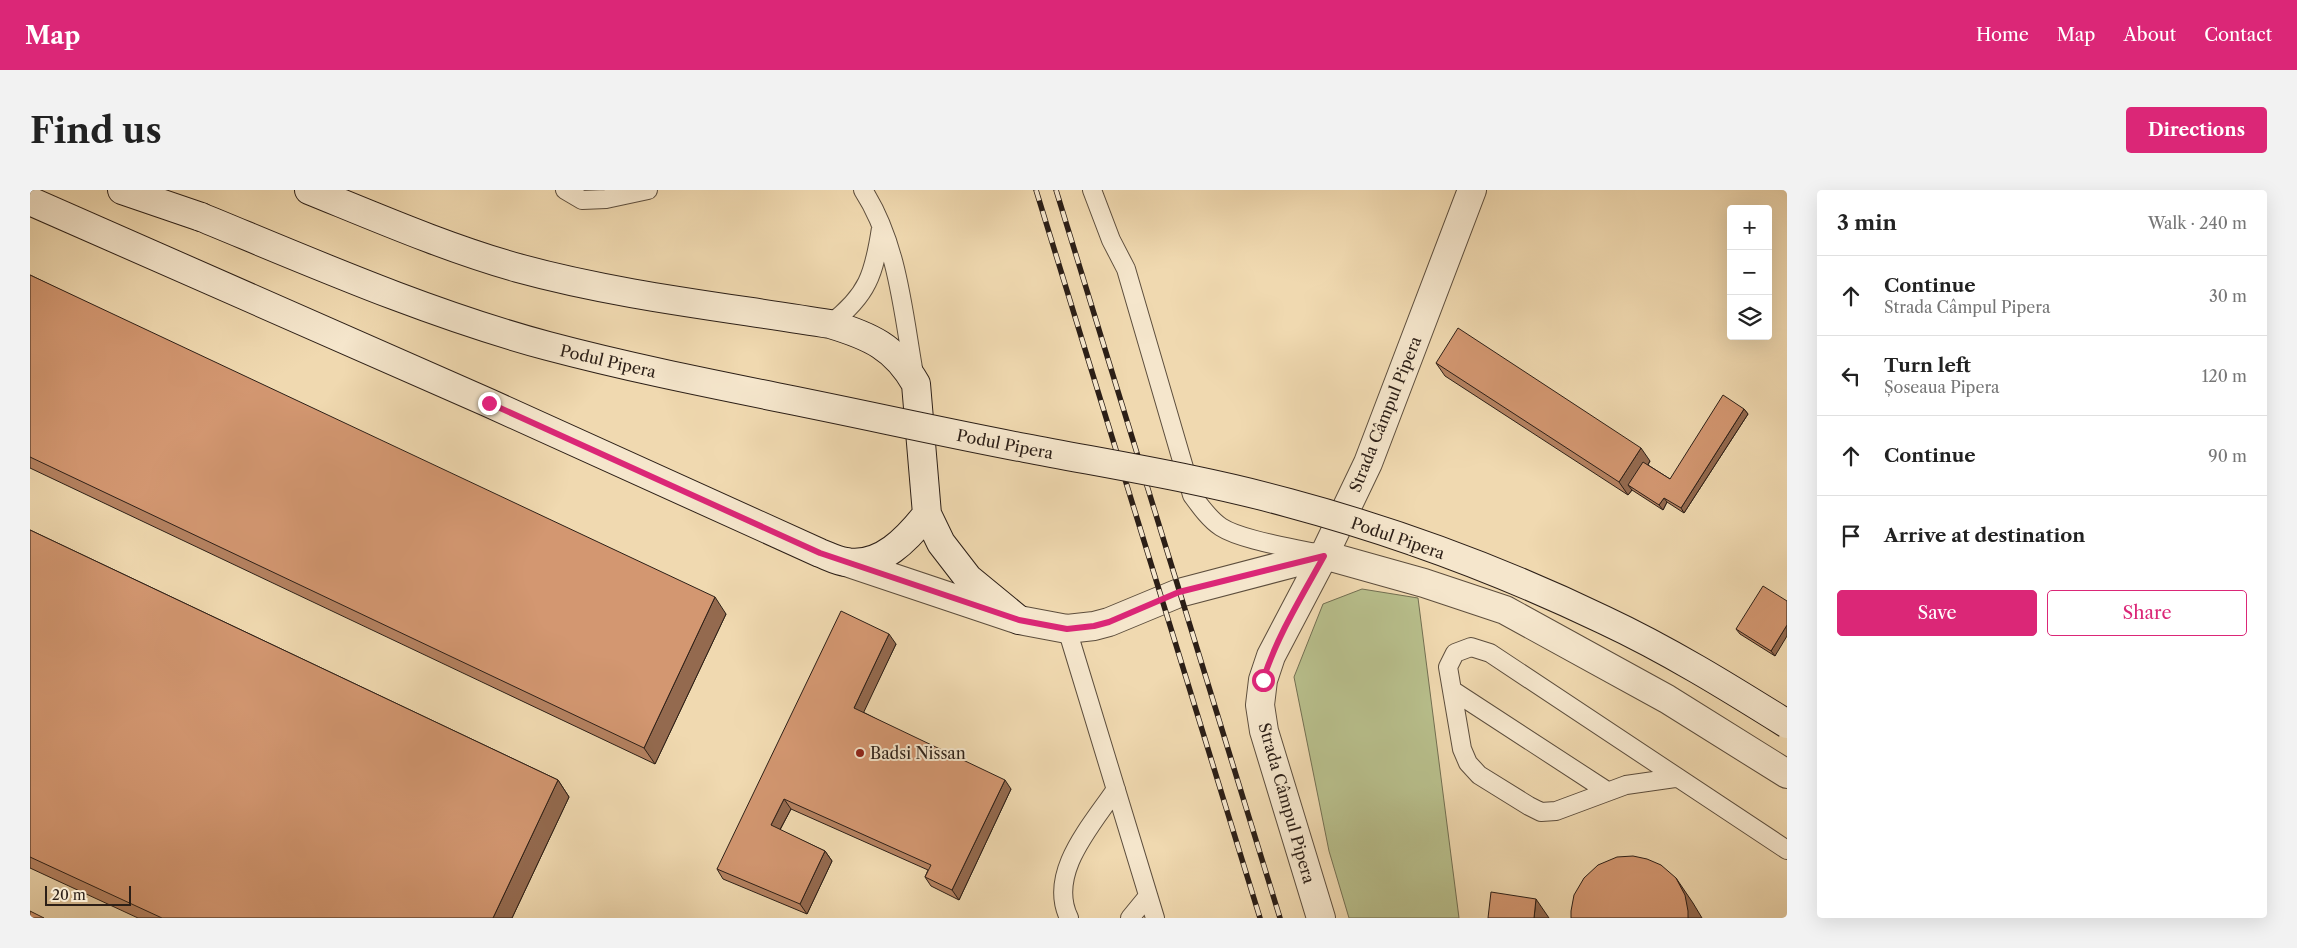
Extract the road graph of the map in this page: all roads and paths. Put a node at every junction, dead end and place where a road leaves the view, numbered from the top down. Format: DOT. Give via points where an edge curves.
graph roads {
  1 [pos="122,190"];
  2 [pos="144,190"];
  3 [pos="309,190"];
  4 [pos="565,190"];
  5 [pos="648,190"];
  6 [pos="863,190"];
  7 [pos="1092,190"];
  8 [pos="1472,190"];
  9 [pos="30,201"];
  10 [pos="201,217"];
  11 [pos="882,225"];
  12 [pos="830,324"];
  13 [pos="916,384"];
  14 [pos="926,514"];
  15 [pos="1324,556"];
  16 [pos="846,562"];
  17 [pos="1019,620"];
  18 [pos="1067,629"];
  19 [pos="1452,690"];
  20 [pos="1787,724"];
  21 [pos="1787,774"];
  22 [pos="1675,778"];
  23 [pos="1116,789"];
  24 [pos="1607,791"];
  25 [pos="1787,850"];
  26 [pos="1148,896"];
  27 [pos="1069,918"];
  28 [pos="1130,918"];
  29 [pos="1155,918"];
  30 [pos="1321,918"];
  1 -- 10 [label="main road"];
  2 -- 10 [label="main road"];
  3 -- 12 [label="main road" via="413,233 518,268 623,291"];
  4 -- 5 [label="lane" via="582,200 606,199"];
  6 -- 11 [label="lane"];
  7 -- 15 [label="lane" via="1126,269 1192,494 1206,514 1221,527"];
  8 -- 15 [label="main road, Strada Câmpul Pipera" via="1368,463"];
  9 -- 16 [label="main road"];
  10 -- 20 [label="main road, Podul Pipera, bridge" via="396,297 545,346 632,367 1288,502 1381,531 1459,558 1605,620 1690,665"];
  11 -- 12 [label="lane" via="876,260 865,288 859,299"];
  11 -- 13 [label="lane" via="895,269"];
  12 -- 13 [label="main road" via="856,331 886,347"];
  13 -- 14 [label="main road"];
  14 -- 16 [label="main road" via="910,535 891,551 864,561"];
  14 -- 17 [label="main road" via="941,543 968,578"];
  15 -- 18 [label="main road" via="1179,592 1109,622"];
  15 -- 21 [label="main road" via="1424,583 1505,610 1666,699"];
  15 -- 30 [label="main road, Strada Câmpul Pipera" via="1270,656 1260,705 1271,755"];
  16 -- 17 [label="main road"];
  17 -- 18 [label="main road"];
  18 -- 23 [label="lane"];
  19 -- 22 [label="lane" via="1448,667 1455,654 1471,647 1490,653"];
  19 -- 24 [label="lane"];
  19 -- 24 [label="lane" via="1462,749 1468,763 1479,775 1542,812 1556,811"];
  22 -- 24 [label="lane"];
  22 -- 25 [label="lane"];
  23 -- 26 [label="lane"];
  23 -- 27 [label="lane" via="1084,835 1064,878 1062,891"];
  26 -- 28 [label="lane"];
  26 -- 29 [label="lane"];
}
